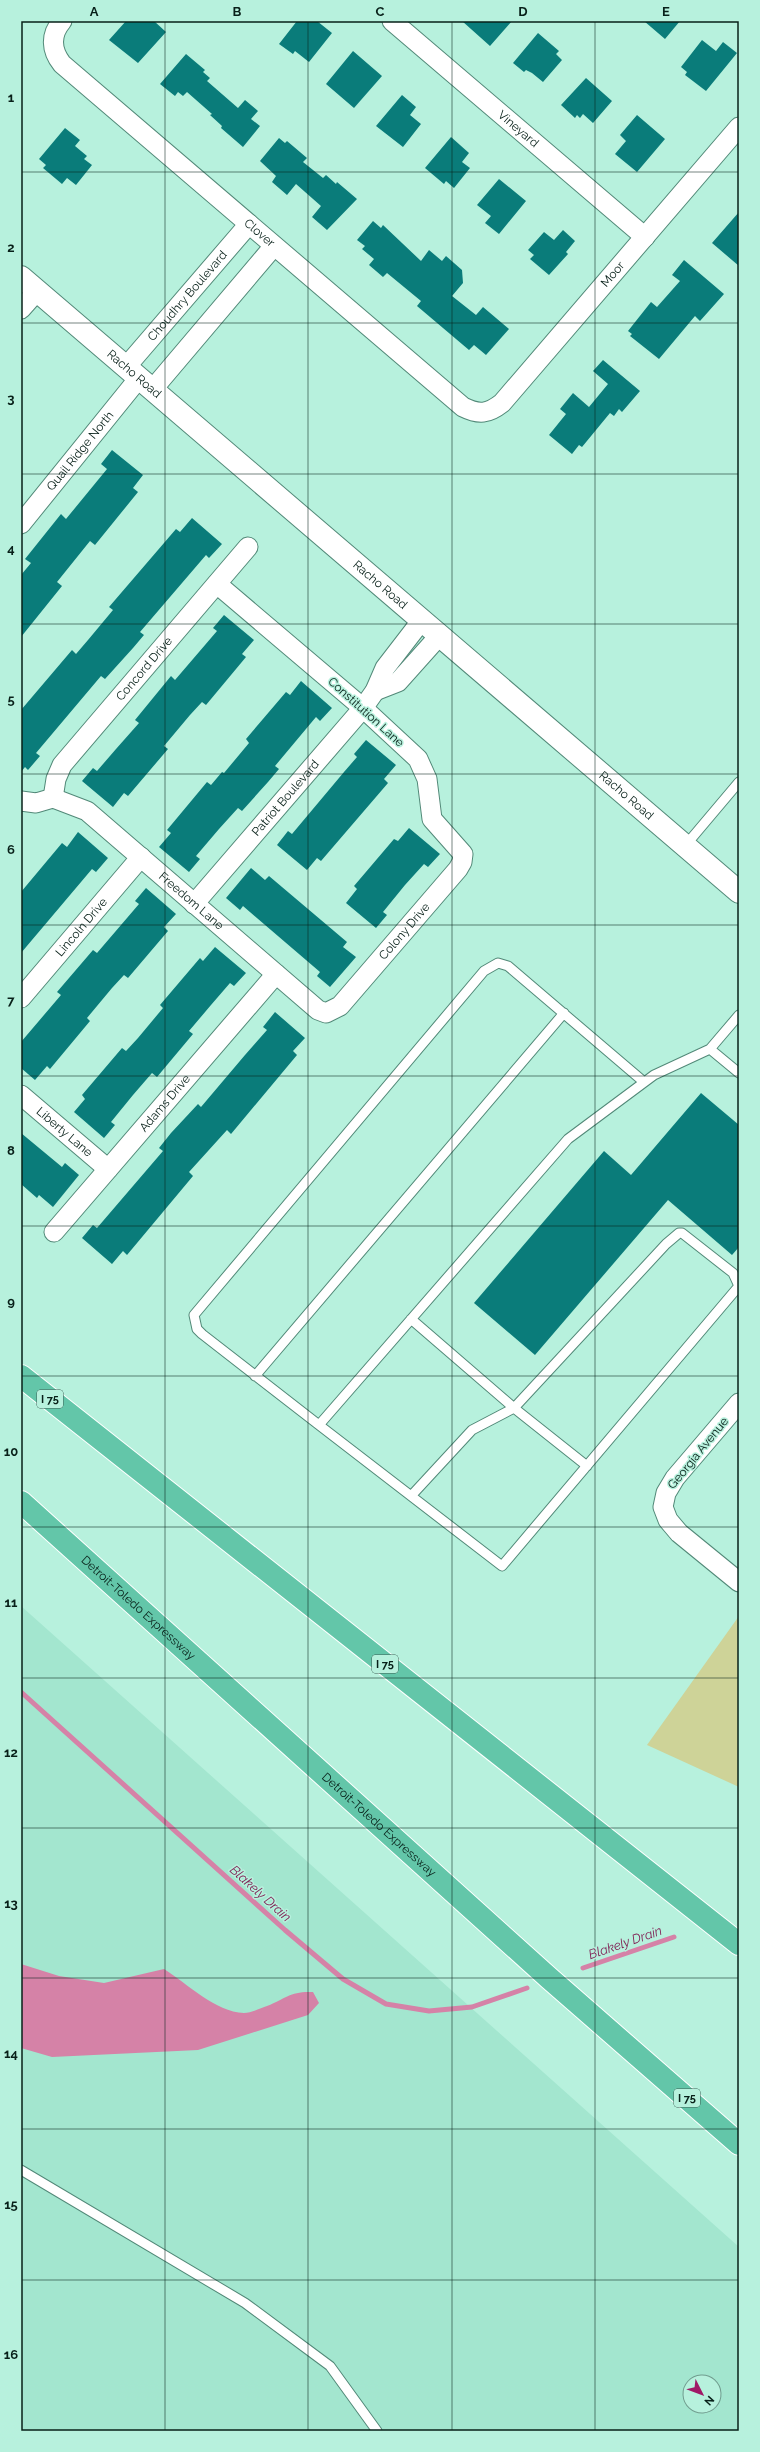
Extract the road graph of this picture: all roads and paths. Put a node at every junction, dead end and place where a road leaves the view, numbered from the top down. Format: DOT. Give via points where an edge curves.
graph roads {
  1 [pos="62,21"];
  2 [pos="392,21"];
  3 [pos="739,127"];
  4 [pos="249,224"];
  5 [pos="645,237"];
  6 [pos="274,246"];
  7 [pos="29,284"];
  8 [pos="21,309"];
  9 [pos="139,379"];
  10 [pos="482,414"];
  11 [pos="21,524"];
  12 [pos="248,547"];
  13 [pos="217,584"];
  14 [pos="422,620"];
  15 [pos="440,635"];
  16 [pos="375,691"];
  17 [pos="363,708"];
  18 [pos="739,782"];
  19 [pos="53,798"];
  20 [pos="21,801"];
  21 [pos="685,846"];
  22 [pos="141,857"];
  23 [pos="458,869"];
  24 [pos="739,892"];
  25 [pos="194,904"];
  26 [pos="276,974"];
  27 [pos="351,994"];
  28 [pos="21,998"];
  29 [pos="564,1013"];
  30 [pos="739,1015"];
  31 [pos="710,1049"];
  32 [pos="739,1073"];
  33 [pos="644,1082"];
  34 [pos="21,1095"];
  35 [pos="108,1169"];
  36 [pos="54,1232"];
  37 [pos="411,1319"];
  38 [pos="21,1376"];
  39 [pos="256,1376"];
  40 [pos="739,1403"];
  41 [pos="514,1408"];
  42 [pos="319,1425"];
  43 [pos="587,1466"];
  44 [pos="411,1496"];
  45 [pos="21,1502"];
  46 [pos="739,1582"];
  47 [pos="739,1944"];
  48 [pos="739,2144"];
  49 [pos="21,2170"];
  50 [pos="377,2431"];
  1 -- 4 [label="street, Clover" via="53,38 55,56 62,64"];
  2 -- 5 [label="street, Vineyard"];
  3 -- 5 [label="street, Moor"];
  4 -- 6 [label="street, Clover"];
  4 -- 9 [label="street, Choudhry Boulevard"];
  5 -- 10 [label="street, Moor" via="502,403"];
  6 -- 9 [label="street"];
  6 -- 10 [label="street, Clover" via="463,407"];
  7 -- 8 [label="street"];
  7 -- 9 [label="street, Racho Road"];
  9 -- 11 [label="street, Quail Ridge North"];
  9 -- 14 [label="street, Racho Road"];
  12 -- 13 [label="street, Concord Drive"];
  13 -- 17 [label="street, Constitution Lane"];
  13 -- 19 [label="street, Concord Drive" via="62,765 56,779"];
  14 -- 15 [label="street, Racho Road"];
  14 -- 16 [label="street, Patriot Boulevard" via="384,668"];
  15 -- 16 [label="street" via="398,682"];
  15 -- 21 [label="street, Racho Road"];
  16 -- 17 [label="street, Patriot Boulevard"];
  17 -- 23 [label="street, Constitution Lane" via="412,753 424,770 432,819 463,854"];
  17 -- 25 [label="street, Patriot Boulevard"];
  18 -- 21 [label="lane"];
  19 -- 20 [label="street" via="36,803"];
  19 -- 22 [label="street, Freedom Lane" via="87,811"];
  21 -- 24 [label="street, Racho Road"];
  22 -- 25 [label="street, Freedom Lane"];
  22 -- 28 [label="street, Lincoln Drive"];
  23 -- 27 [label="street, Colony Drive"];
  25 -- 26 [label="street, Freedom Lane"];
  26 -- 27 [label="street, Freedom Lane" via="318,1010 326,1013 340,1006"];
  26 -- 35 [label="street, Adams Drive"];
  29 -- 33 [label="lane"];
  29 -- 39 [label="lane"];
  29 -- 39 [label="lane" via="508,966 498,963 484,971 194,1315 197,1329 202,1334"];
  30 -- 31 [label="lane"];
  31 -- 32 [label="lane"];
  31 -- 33 [label="lane"];
  33 -- 37 [label="lane" via="568,1139"];
  34 -- 35 [label="street, Liberty Lane"];
  35 -- 36 [label="street, Adams Drive"];
  37 -- 41 [label="lane"];
  37 -- 42 [label="lane"];
  38 -- 47 [label="highway, I 75"];
  39 -- 42 [label="lane"];
  40 -- 46 [label="street, Georgia Avenue" via="676,1478 666,1493 663,1507 668,1520 679,1533"];
  41 -- 43 [label="lane"];
  41 -- 43 [label="lane" via="666,1244 679,1232 688,1237 733,1273 739,1286"];
  41 -- 44 [label="lane" via="472,1430"];
  42 -- 44 [label="lane"];
  43 -- 44 [label="lane" via="502,1566"];
  45 -- 48 [label="highway, Detroit-Toledo Expressway / I 75" via="549,1978"];
  49 -- 50 [label="lane" via="245,2303 330,2366"];
}
